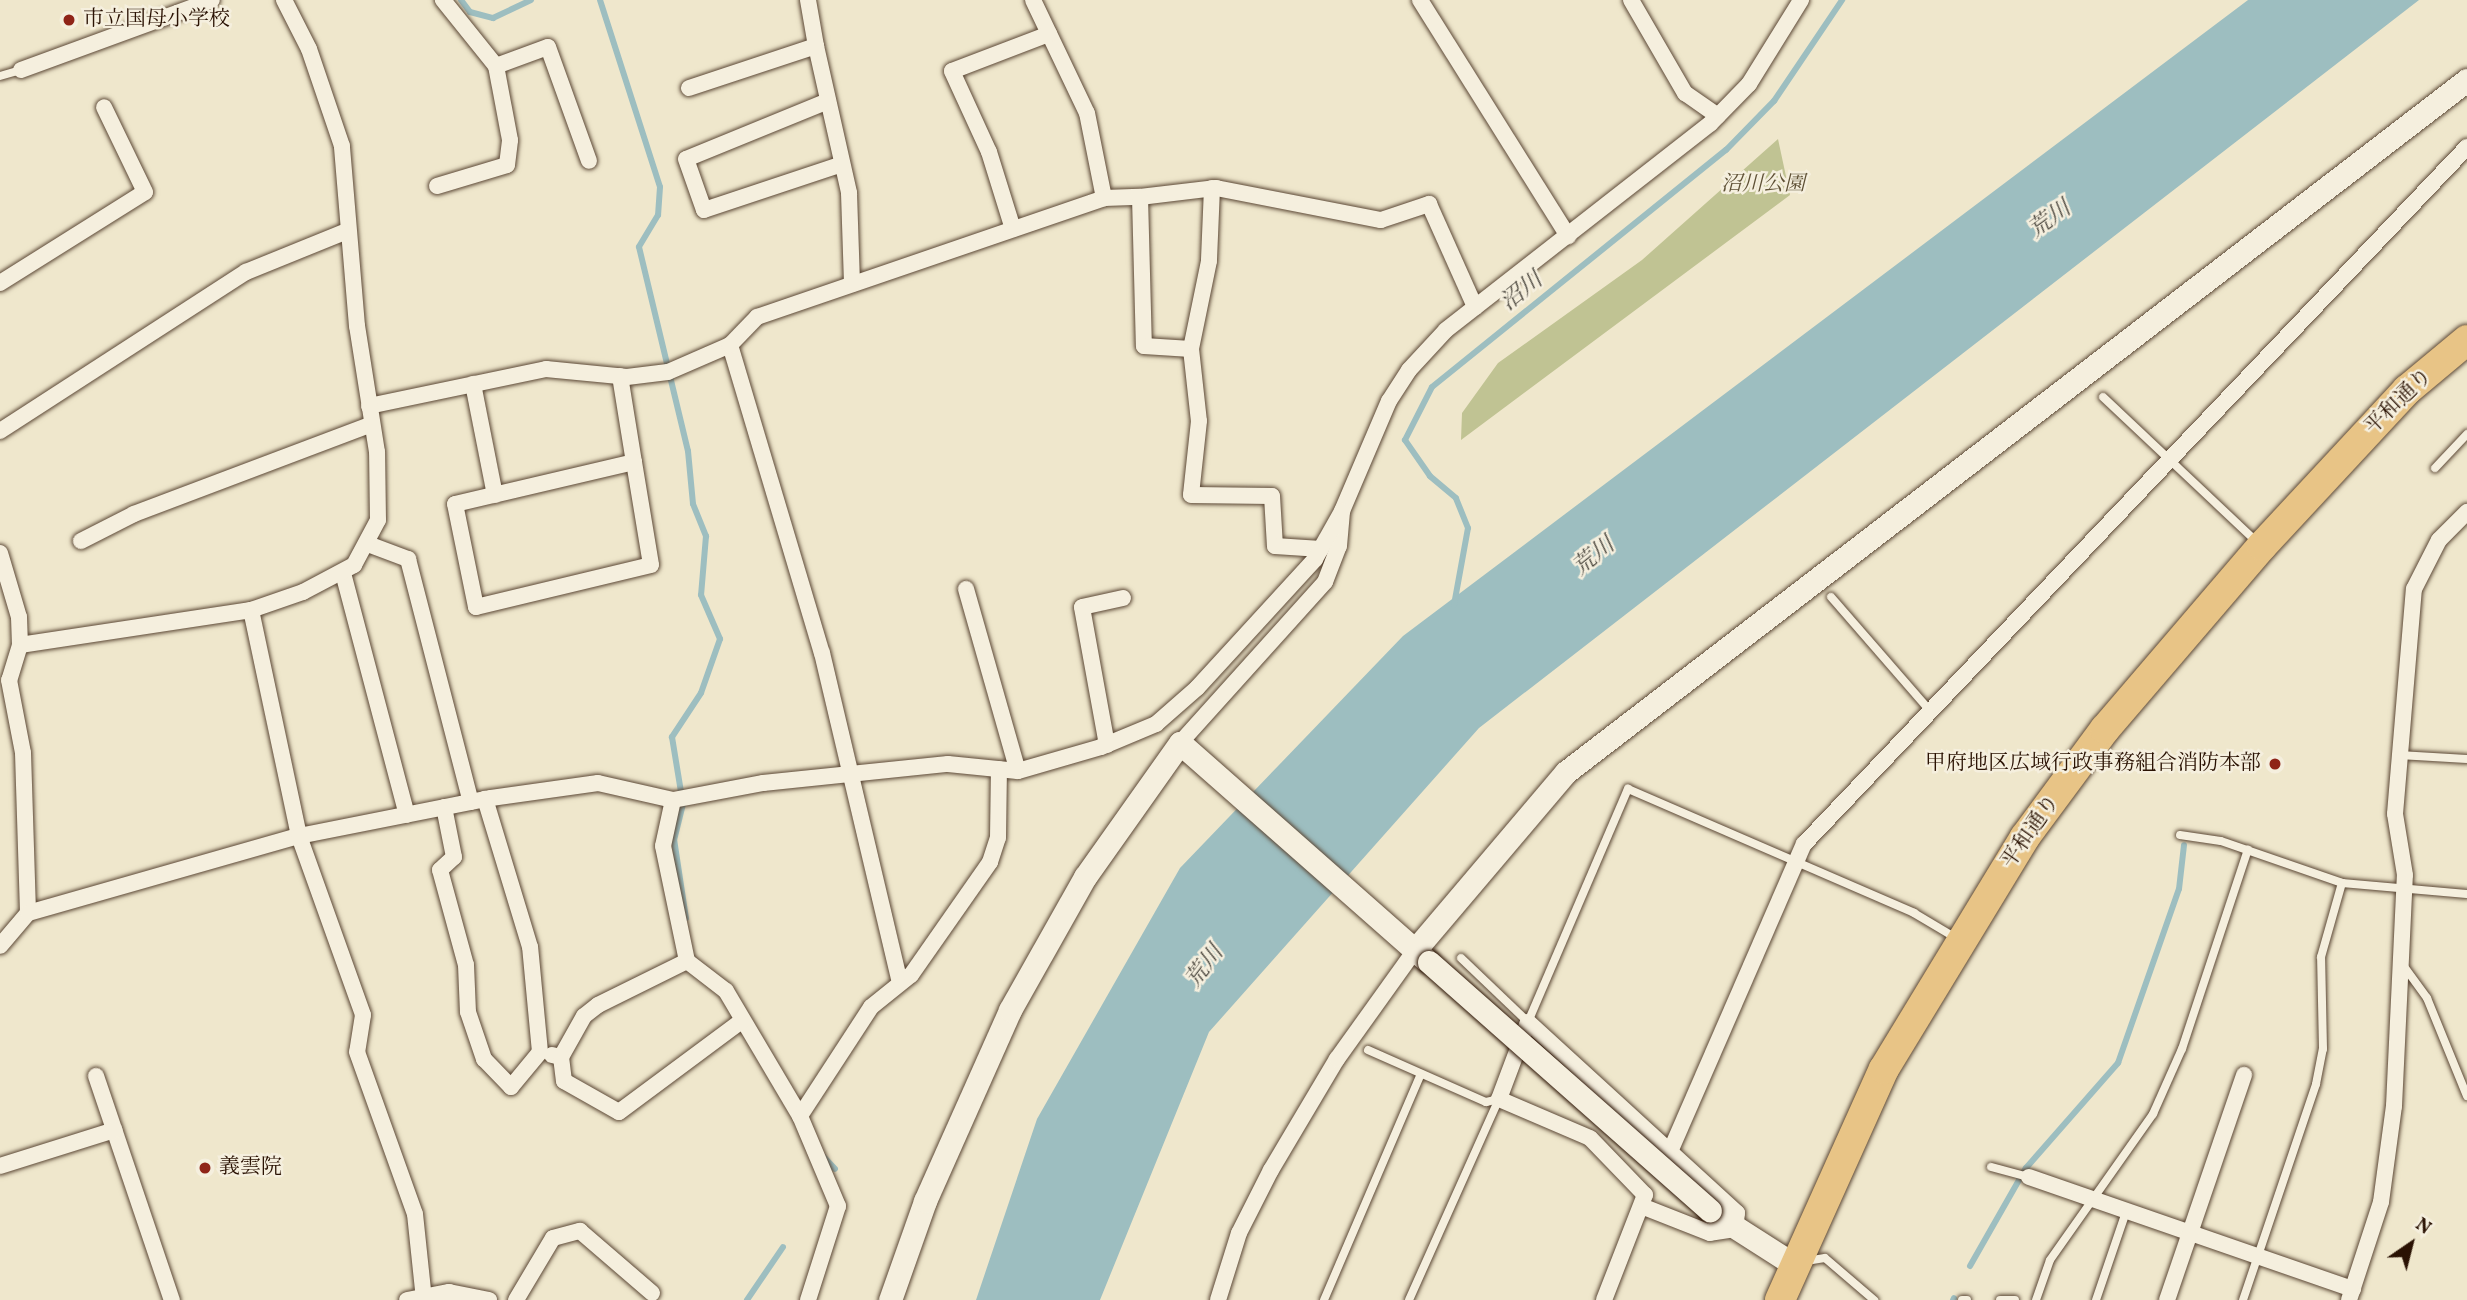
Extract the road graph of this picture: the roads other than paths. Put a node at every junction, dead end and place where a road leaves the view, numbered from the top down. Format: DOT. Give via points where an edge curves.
graph roads {
  1 [pos="212,0"];
  2 [pos="284,0"];
  3 [pos="443,0"];
  4 [pos="808,0"];
  5 [pos="1033,0"];
  6 [pos="1420,0"];
  7 [pos="1630,0"];
  8 [pos="1801,0"];
  9 [pos="1049,34"];
  10 [pos="816,46"];
  11 [pos="496,66"];
  12 [pos="21,70"];
  13 [pos="0,76"];
  14 [pos="2467,80"];
  15 [pos="689,88"];
  16 [pos="828,101"];
  17 [pos="104,107"];
  18 [pos="1718,116"];
  19 [pos="2467,147"];
  20 [pos="589,161"];
  21 [pos="842,164"];
  22 [pos="437,186"];
  23 [pos="1212,188"];
  24 [pos="1140,197"];
  25 [pos="1104,198"];
  26 [pos="1013,229"];
  27 [pos="347,231"];
  28 [pos="1568,236"];
  29 [pos="0,283"];
  30 [pos="852,284"];
  31 [pos="1475,307"];
  32 [pos="2467,340"];
  33 [pos="730,345"];
  34 [pos="1191,349"];
  35 [pos="620,376"];
  36 [pos="473,384"];
  37 [pos="2103,397"];
  38 [pos="369,406"];
  39 [pos="372,424"];
  40 [pos="0,431"];
  41 [pos="2466,436"];
  42 [pos="2171,459"];
  43 [pos="634,462"];
  44 [pos="2435,468"];
  45 [pos="495,495"];
  46 [pos="1342,511"];
  47 [pos="2465,520"];
  48 [pos="80,541"];
  49 [pos="368,544"];
  50 [pos="2262,546"];
  51 [pos="1321,550"];
  52 [pos="0,552"];
  53 [pos="343,573"];
  54 [pos="966,589"];
  55 [pos="1831,597"];
  56 [pos="1123,598"];
  57 [pos="251,610"];
  58 [pos="20,645"];
  59 [pos="7,713"];
  60 [pos="1932,713"];
  61 [pos="1107,744"];
  62 [pos="1188,749"];
  63 [pos="2399,755"];
  64 [pos="2467,759"];
  65 [pos="999,769"];
  66 [pos="1018,771"];
  67 [pos="848,773"];
  68 [pos="674,800"];
  69 [pos="478,801"];
  70 [pos="444,807"];
  71 [pos="407,815"];
  72 [pos="2180,835"];
  73 [pos="299,836"];
  74 [pos="2248,850"];
  75 [pos="1793,861"];
  76 [pos="2342,883"];
  77 [pos="2404,892"];
  78 [pos="2467,894"];
  79 [pos="28,914"];
  80 [pos="1959,939"];
  81 [pos="0,946"];
  82 [pos="1415,950"];
  83 [pos="1461,958"];
  84 [pos="687,961"];
  85 [pos="2403,965"];
  86 [pos="900,979"];
  87 [pos="743,1020"];
  88 [pos="1528,1022"];
  89 [pos="1368,1051"];
  90 [pos="540,1052"];
  91 [pos="561,1057"];
  92 [pos="1421,1074"];
  93 [pos="2244,1075"];
  94 [pos="96,1076"];
  95 [pos="2467,1096"];
  96 [pos="1499,1099"];
  97 [pos="800,1115"];
  98 [pos="114,1130"];
  99 [pos="1669,1154"];
  100 [pos="0,1166"];
  101 [pos="1991,1167"];
  102 [pos="2028,1177"];
  103 [pos="2094,1201"];
  104 [pos="1644,1207"];
  105 [pos="2126,1212"];
  106 [pos="1735,1229"];
  107 [pos="2189,1233"];
  108 [pos="2257,1257"];
  109 [pos="1793,1264"];
  110 [pos="652,1293"];
  111 [pos="2351,1295"];
  112 [pos="424,1298"];
  113 [pos="172,1300"];
  114 [pos="407,1300"];
  115 [pos="489,1300"];
  116 [pos="516,1300"];
  117 [pos="808,1300"];
  118 [pos="890,1300"];
  119 [pos="1218,1300"];
  120 [pos="1324,1300"];
  121 [pos="1409,1300"];
  122 [pos="1604,1300"];
  123 [pos="1780,1300"];
  124 [pos="1874,1300"];
  125 [pos="2000,1300"];
  126 [pos="2015,1300"];
  127 [pos="2036,1300"];
  128 [pos="2096,1300"];
  129 [pos="2167,1300"];
  130 [pos="2242,1300"];
  1 -- 12 [label="street"];
  2 -- 27 [label="street" via="313,60 342,146"];
  3 -- 11 [label="street"];
  4 -- 10 [label="street"];
  5 -- 9 [label="street"];
  6 -- 28 [label="street"];
  7 -- 18 [label="street" via="1685,93"];
  8 -- 18 [label="street" via="1749,84"];
  9 -- 25 [label="street" via="1087,113"];
  9 -- 26 [label="street" via="952,71 989,152"];
  10 -- 15 [label="street"];
  10 -- 16 [label="street"];
  11 -- 20 [label="street" via="548,47"];
  11 -- 22 [label="street" via="510,140 507,165"];
  12 -- 13 [label="lane"];
  14 -- 82 [label="street" via="1566,772"];
  16 -- 21 [label="street"];
  16 -- 21 [label="street" via="686,159 704,210"];
  17 -- 29 [label="street" via="145,192"];
  18 -- 28 [label="street"];
  19 -- 42 [label="street"];
  21 -- 30 [label="street"];
  23 -- 24 [label="street"];
  23 -- 31 [label="street" via="1348,218 1381,220 1429,204"];
  23 -- 34 [label="street" via="1209,261"];
  24 -- 25 [label="street"];
  24 -- 34 [label="street" via="1144,346"];
  25 -- 26 [label="street"];
  26 -- 30 [label="street"];
  27 -- 38 [label="street"];
  27 -- 40 [label="street" via="246,272"];
  28 -- 31 [label="street"];
  30 -- 33 [label="street" via="757,317"];
  31 -- 46 [label="street" via="1409,370"];
  32 -- 50 [label="highway, 平和通り" via="2407,390"];
  33 -- 35 [label="street" via="676,369"];
  33 -- 67 [label="street" via="822,653"];
  34 -- 51 [label="street" via="1199,421 1191,495 1272,496 1275,545"];
  35 -- 36 [label="street" via="546,369"];
  35 -- 43 [label="street"];
  36 -- 38 [label="street"];
  36 -- 45 [label="street"];
  37 -- 42 [label="lane"];
  38 -- 39 [label="street"];
  39 -- 48 [label="street" via="134,514"];
  39 -- 49 [label="street" via="380,494"];
  41 -- 44 [label="lane"];
  42 -- 50 [label="lane"];
  42 -- 60 [label="street"];
  43 -- 45 [label="street"];
  43 -- 45 [label="street" via="651,565 476,607 455,504"];
  46 -- 51 [label="street"];
  46 -- 62 [label="street" via="1339,546 1325,582"];
  47 -- 63 [label="street" via="2439,540 2414,589"];
  49 -- 53 [label="street"];
  49 -- 69 [label="street" via="408,559"];
  50 -- 80 [label="highway, 平和通り" via="2105,729"];
  51 -- 61 [label="street" via="1197,688 1156,724"];
  52 -- 58 [label="street" via="19,617"];
  53 -- 57 [label="street"];
  53 -- 71 [label="street"];
  54 -- 66 [label="street"];
  55 -- 60 [label="lane"];
  56 -- 61 [label="street" via="1082,607"];
  57 -- 58 [label="street"];
  57 -- 73 [label="street"];
  58 -- 59 [label="street" via="9,680"];
  59 -- 79 [label="street" via="23,753"];
  60 -- 75 [label="street"];
  61 -- 66 [label="street"];
  62 -- 82 [label="street"];
  62 -- 118 [label="street" via="1085,877 1010,1010 925,1201"];
  63 -- 64 [label="lane"];
  63 -- 77 [label="street" via="2395,814"];
  65 -- 66 [label="street"];
  65 -- 67 [label="street" via="948,764"];
  65 -- 86 [label="street" via="998,838 990,862 911,975"];
  67 -- 68 [label="street"];
  67 -- 86 [label="street"];
  68 -- 69 [label="street" via="598,783"];
  68 -- 84 [label="street" via="663,846"];
  69 -- 70 [label="street"];
  69 -- 90 [label="street" via="530,947"];
  70 -- 71 [label="street"];
  70 -- 90 [label="street" via="454,857 440,870 466,965 468,1012 484,1059 511,1087"];
  71 -- 73 [label="street"];
  72 -- 74 [label="lane"];
  73 -- 79 [label="street"];
  73 -- 112 [label="street" via="363,1015 357,1052 415,1214"];
  74 -- 76 [label="lane"];
  74 -- 103 [label="lane" via="2182,1049 2153,1114"];
  75 -- 80 [label="lane"];
  75 -- 88 [label="lane" via="1628,789"];
  75 -- 99 [label="street"];
  76 -- 77 [label="lane"];
  76 -- 108 [label="lane" via="2321,957 2323,1049 2316,1084"];
  77 -- 78 [label="lane"];
  77 -- 85 [label="street"];
  79 -- 81 [label="street"];
  80 -- 109 [label="highway, 平和通り" via="1884,1069"];
  82 -- 106 [label="street, bridge"];
  82 -- 119 [label="street" via="1336,1059 1271,1170 1239,1233"];
  83 -- 88 [label="lane"];
  84 -- 87 [label="street" via="726,991"];
  84 -- 91 [label="street" via="598,1005 584,1016"];
  85 -- 95 [label="lane" via="2427,998"];
  85 -- 111 [label="street" via="2381,1202"];
  86 -- 97 [label="street" via="871,1007"];
  87 -- 91 [label="street" via="619,1112 564,1082"];
  87 -- 97 [label="street"];
  88 -- 96 [label="street"];
  88 -- 99 [label="street"];
  89 -- 92 [label="lane"];
  90 -- 91 [label="street"];
  92 -- 96 [label="lane" via="1486,1101"];
  92 -- 120 [label="lane"];
  93 -- 107 [label="street"];
  94 -- 98 [label="street"];
  96 -- 104 [label="street" via="1590,1138 1636,1179"];
  96 -- 121 [label="lane"];
  97 -- 117 [label="street" via="838,1206"];
  98 -- 100 [label="street"];
  98 -- 113 [label="street"];
  99 -- 106 [label="street" via="1737,1213"];
  101 -- 102 [label="lane" via="2013,1169"];
  102 -- 103 [label="street"];
  103 -- 105 [label="street"];
  103 -- 127 [label="lane" via="2050,1260"];
  104 -- 106 [label="street" via="1710,1233"];
  104 -- 122 [label="street"];
  105 -- 107 [label="street"];
  105 -- 128 [label="lane"];
  106 -- 109 [label="street"];
  107 -- 108 [label="street"];
  107 -- 129 [label="street"];
  108 -- 111 [label="street"];
  108 -- 130 [label="lane"];
  109 -- 123 [label="highway, 平和通り"];
  109 -- 124 [label="lane" via="1825,1258"];
  110 -- 116 [label="street" via="580,1231 553,1238"];
  112 -- 114 [label="street"];
  112 -- 115 [label="street" via="449,1292"];
  125 -- 126 [label="lane"];
}
